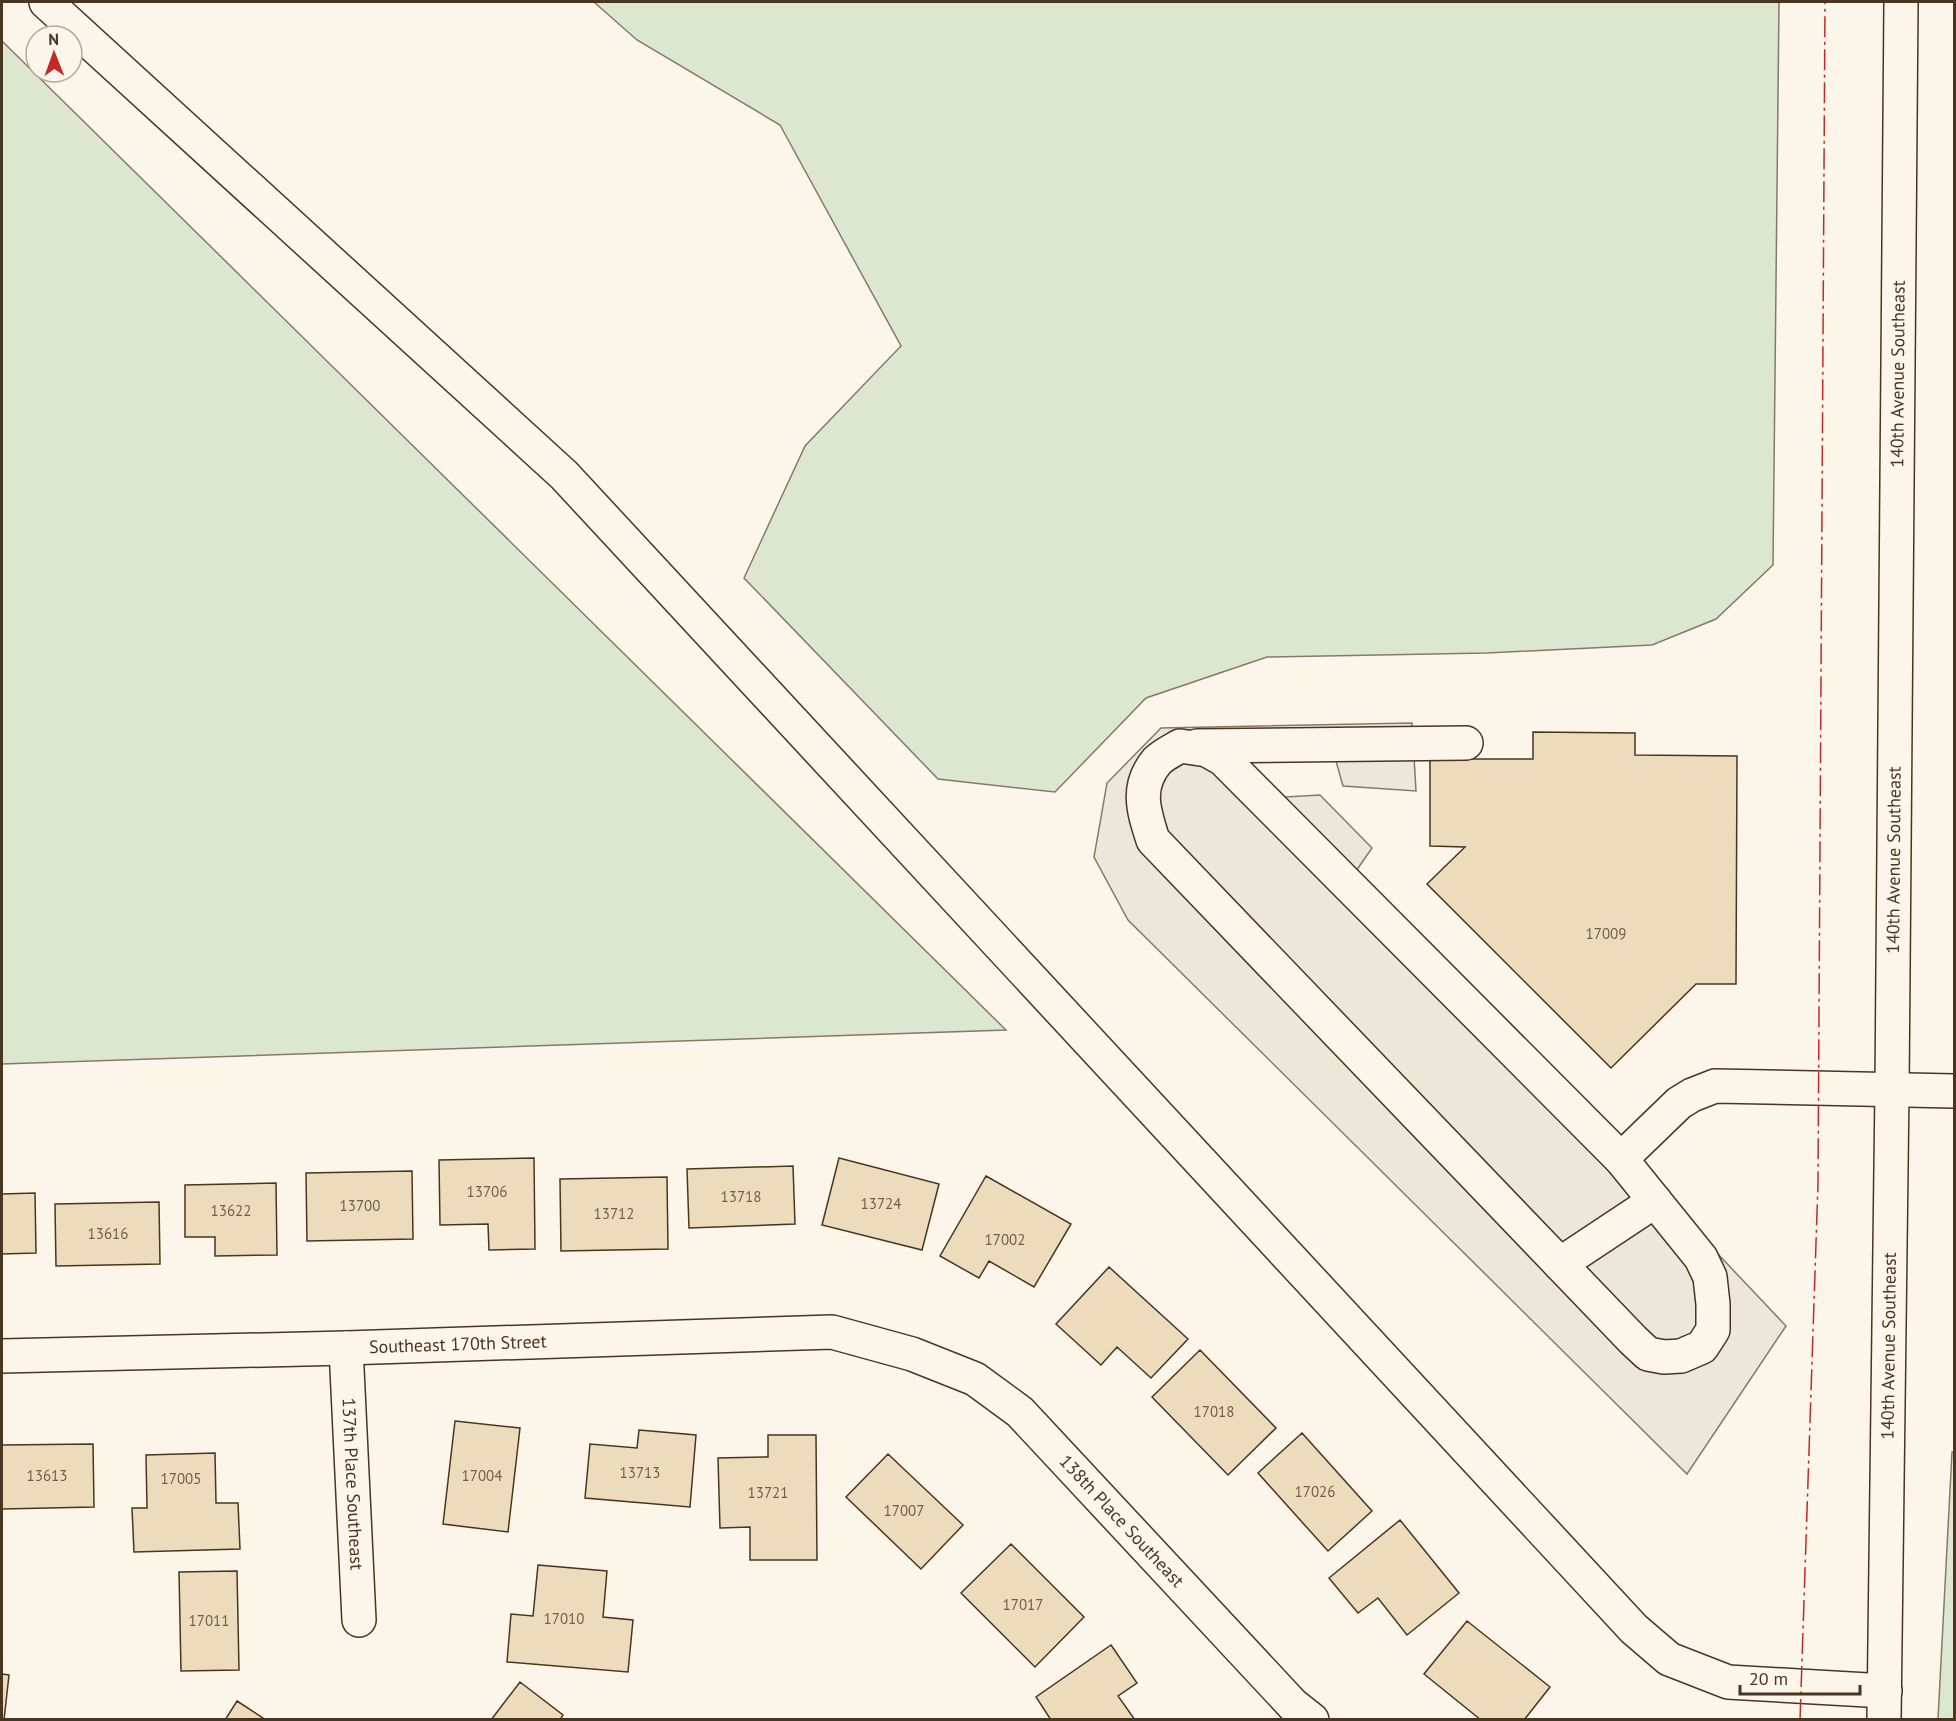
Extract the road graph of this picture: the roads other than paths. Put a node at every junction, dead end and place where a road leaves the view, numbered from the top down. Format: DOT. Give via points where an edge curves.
graph roads {
  1 [pos="46,2"];
  2 [pos="1901,2"];
  3 [pos="1466,743"];
  4 [pos="1180,746"];
  5 [pos="1892,1089"];
  6 [pos="1954,1090"];
  7 [pos="1621,1159"];
  8 [pos="1655,1201"];
  9 [pos="1560,1264"];
  10 [pos="346,1348"];
  11 [pos="912,1354"];
  12 [pos="2,1356"];
  13 [pos="359,1620"];
  14 [pos="1885,1705"];
  15 [pos="1294,1715"];
  1 -- 14 [label="street" via="564,475 1634,1629 1669,1659 1728,1682"];
  2 -- 5 [label="street, 140th Avenue Southeast"];
  3 -- 4 [label="street"];
  4 -- 7 [label="street" via="1207,750 1223,759"];
  4 -- 9 [label="street" via="1158,760 1144,781 1143,809 1154,840"];
  5 -- 6 [label="street"];
  5 -- 7 [label="street" via="1715,1086 1678,1103"];
  5 -- 14 [label="street, 140th Avenue Southeast"];
  7 -- 8 [label="street"];
  8 -- 9 [label="street"];
  8 -- 9 [label="street" via="1701,1258 1710,1278 1713,1330 1702,1347 1681,1356 1648,1354"];
  10 -- 11 [label="street, Southeast 170th Street" via="832,1332"];
  10 -- 12 [label="street, Southeast 170th Street"];
  10 -- 13 [label="street, 137th Place Southeast"];
  11 -- 15 [label="street, 138th Place Southeast" via="975,1379 1020,1412"];
}
